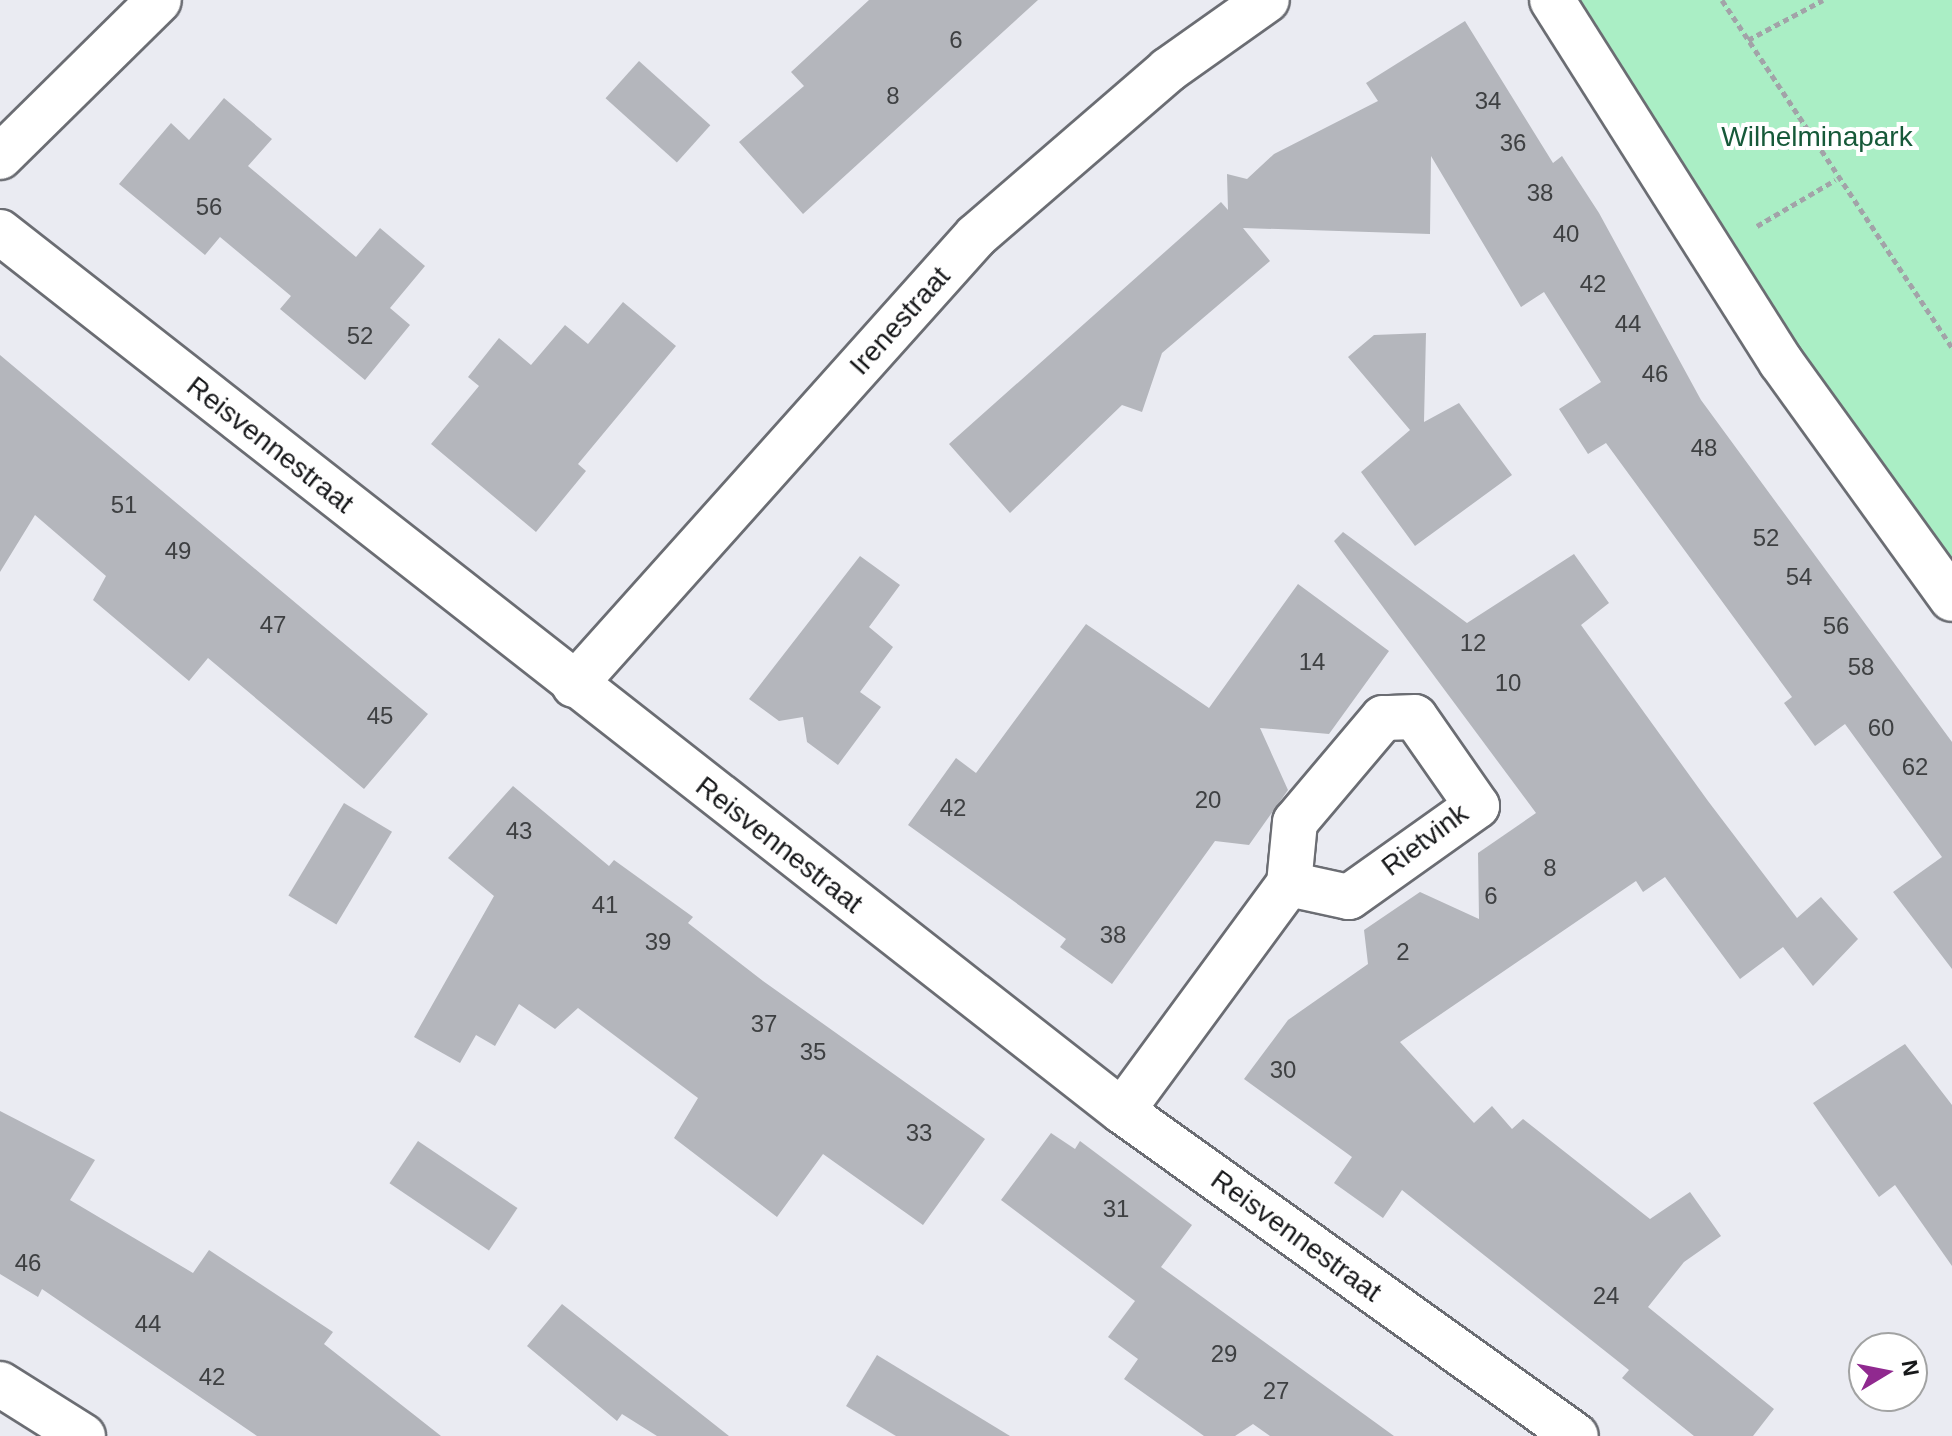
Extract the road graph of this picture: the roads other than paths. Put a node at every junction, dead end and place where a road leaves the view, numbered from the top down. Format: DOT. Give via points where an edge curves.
graph roads {
  1 [pos="159,0"];
  2 [pos="1267,0"];
  3 [pos="1552,0"];
  4 [pos="0,157"];
  5 [pos="0,232"];
  6 [pos="1952,599"];
  7 [pos="574,685"];
  8 [pos="1289,884"];
  9 [pos="1122,1111"];
  10 [pos="0,1384"];
  11 [pos="83,1436"];
  12 [pos="1576,1436"];
  1 -- 4 [label="street"];
  2 -- 7 [label="street, Irenestraat" via="1168,70 976,236"];
  3 -- 6 [label="street" via="1710,254"];
  5 -- 7 [label="street, Reisvennestraat"];
  7 -- 9 [label="street, Reisvennestraat"];
  8 -- 8 [label="street, Rietvink" via="1349,897 1477,806 1415,717 1383,718 1295,822"];
  8 -- 9 [label="street"];
  9 -- 12 [label="street, Reisvennestraat"];
  10 -- 11 [label="street"];
}
